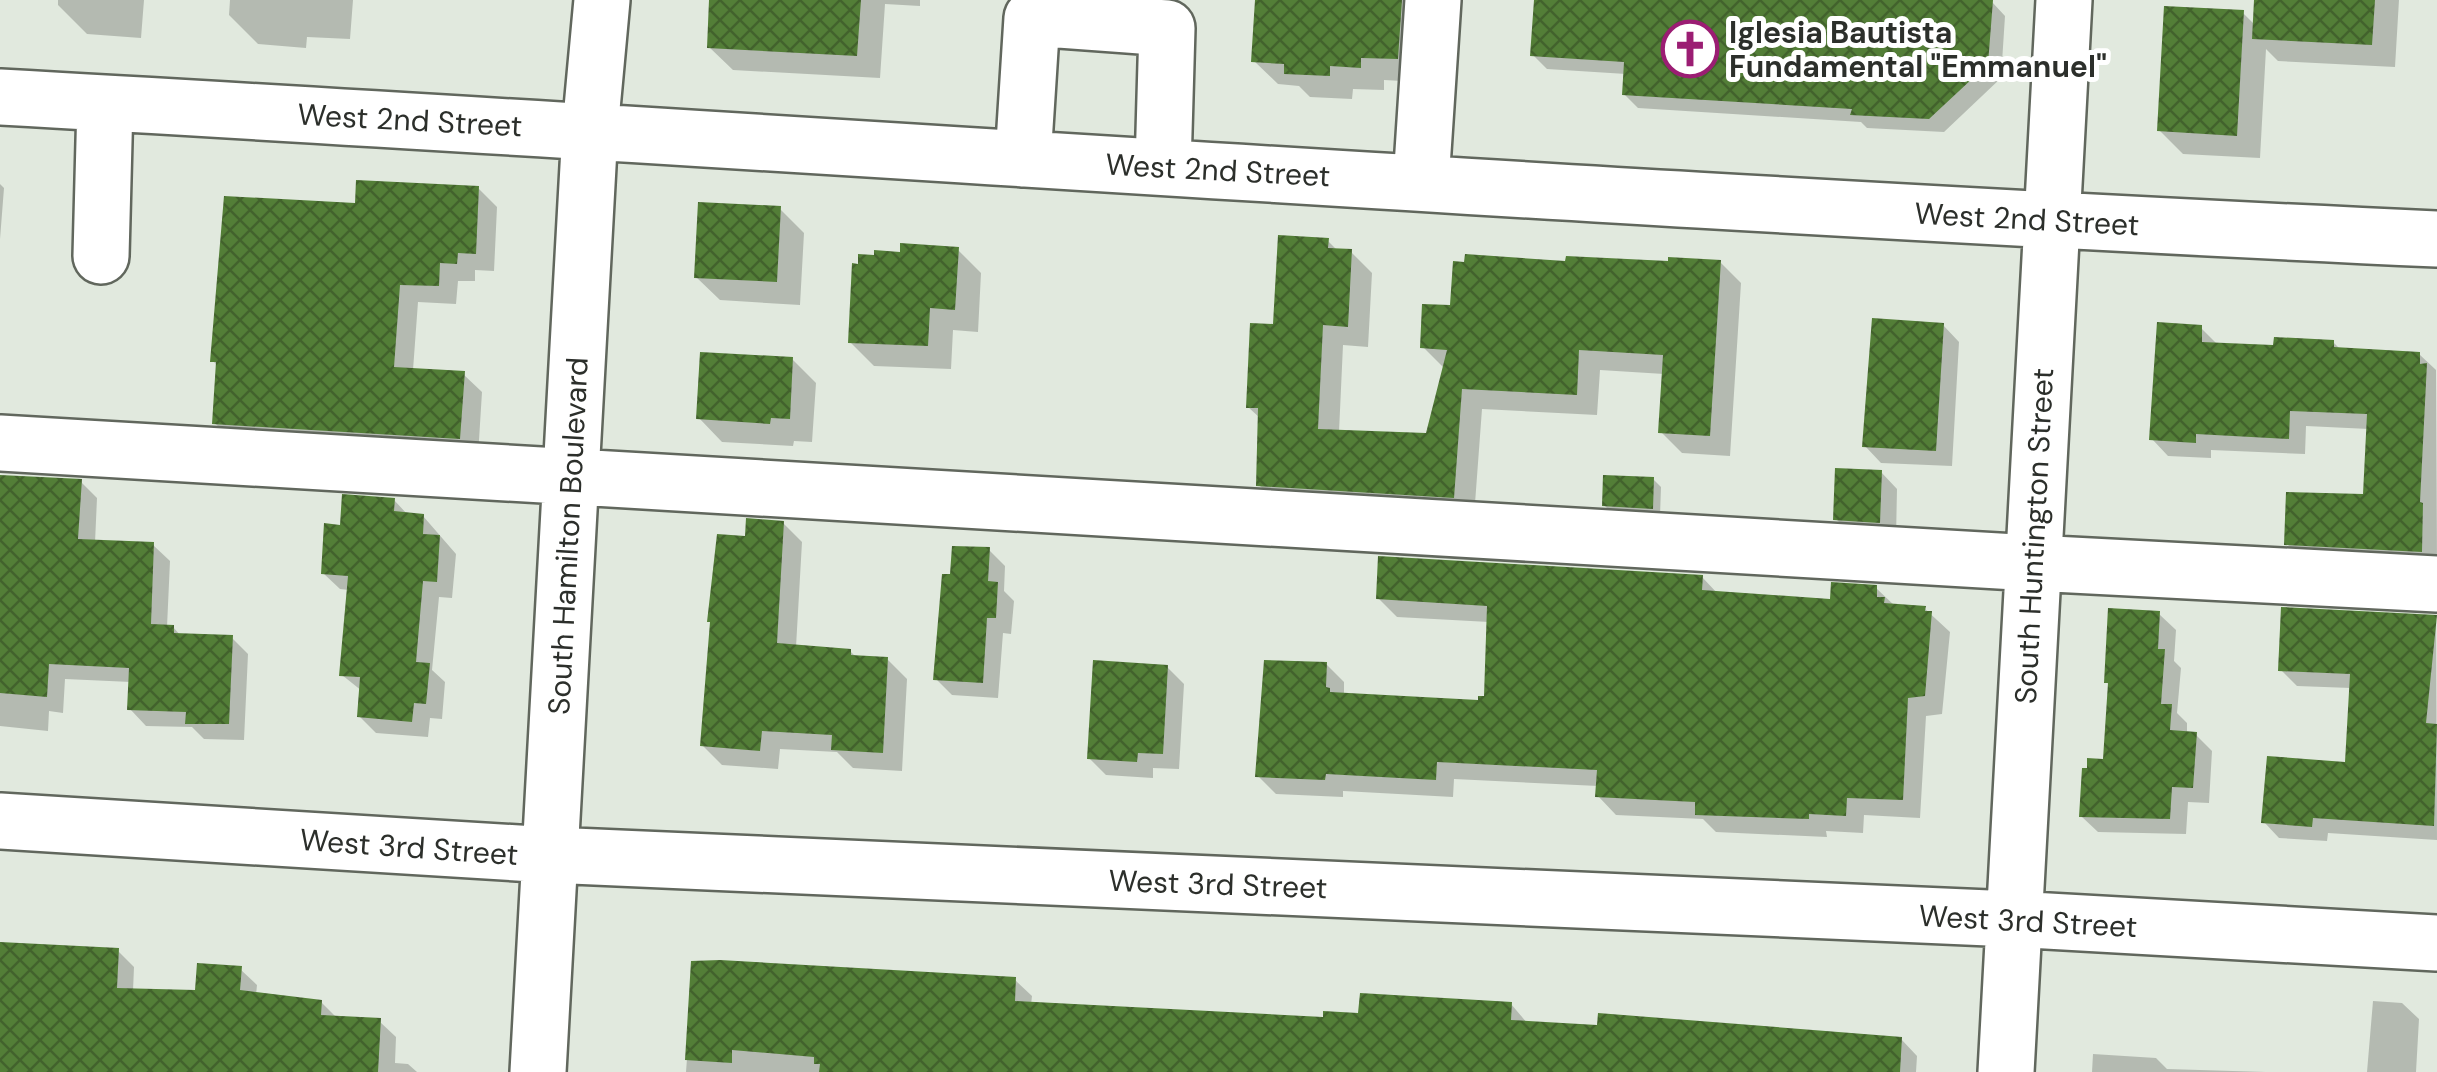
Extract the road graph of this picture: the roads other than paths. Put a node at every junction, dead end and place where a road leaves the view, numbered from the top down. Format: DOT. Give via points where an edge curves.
graph roads {
  1 [pos="602,0"];
  2 [pos="1433,0"];
  3 [pos="2064,0"];
  4 [pos="1129,12"];
  5 [pos="0,98"];
  6 [pos="106,103"];
  7 [pos="590,130"];
  8 [pos="1023,159"];
  9 [pos="1164,167"];
  10 [pos="1421,182"];
  11 [pos="2052,222"];
  12 [pos="2437,239"];
  13 [pos="101,256"];
  14 [pos="0,442"];
  15 [pos="571,474"];
  16 [pos="2033,563"];
  17 [pos="2437,584"];
  18 [pos="0,822"];
  19 [pos="550,855"];
  20 [pos="2012,919"];
  21 [pos="2437,943"];
  22 [pos="538,1072"];
  23 [pos="2006,1072"];
  1 -- 7 [label="street, South Hamilton Boulevard"];
  2 -- 10 [label="street"];
  3 -- 11 [label="street, South Huntington Street"];
  4 -- 8 [label="street" via="1032,18"];
  4 -- 9 [label="street" via="1167,28"];
  5 -- 6 [label="street, West 2nd Street"];
  6 -- 7 [label="street, West 2nd Street"];
  6 -- 13 [label="street"];
  7 -- 8 [label="street, West 2nd Street"];
  7 -- 15 [label="street, South Hamilton Boulevard"];
  8 -- 9 [label="street, West 2nd Street"];
  9 -- 10 [label="street, West 2nd Street"];
  10 -- 11 [label="street, West 2nd Street"];
  11 -- 12 [label="street, West 2nd Street"];
  11 -- 16 [label="street, South Huntington Street"];
  14 -- 15 [label="street"];
  15 -- 16 [label="street"];
  15 -- 19 [label="street, South Hamilton Boulevard"];
  16 -- 17 [label="street"];
  16 -- 20 [label="street, South Huntington Street"];
  18 -- 19 [label="street, West 3rd Street"];
  19 -- 20 [label="street, West 3rd Street"];
  19 -- 22 [label="street, South Hamilton Boulevard"];
  20 -- 21 [label="street, West 3rd Street"];
  20 -- 23 [label="street, South Huntington Street"];
}
